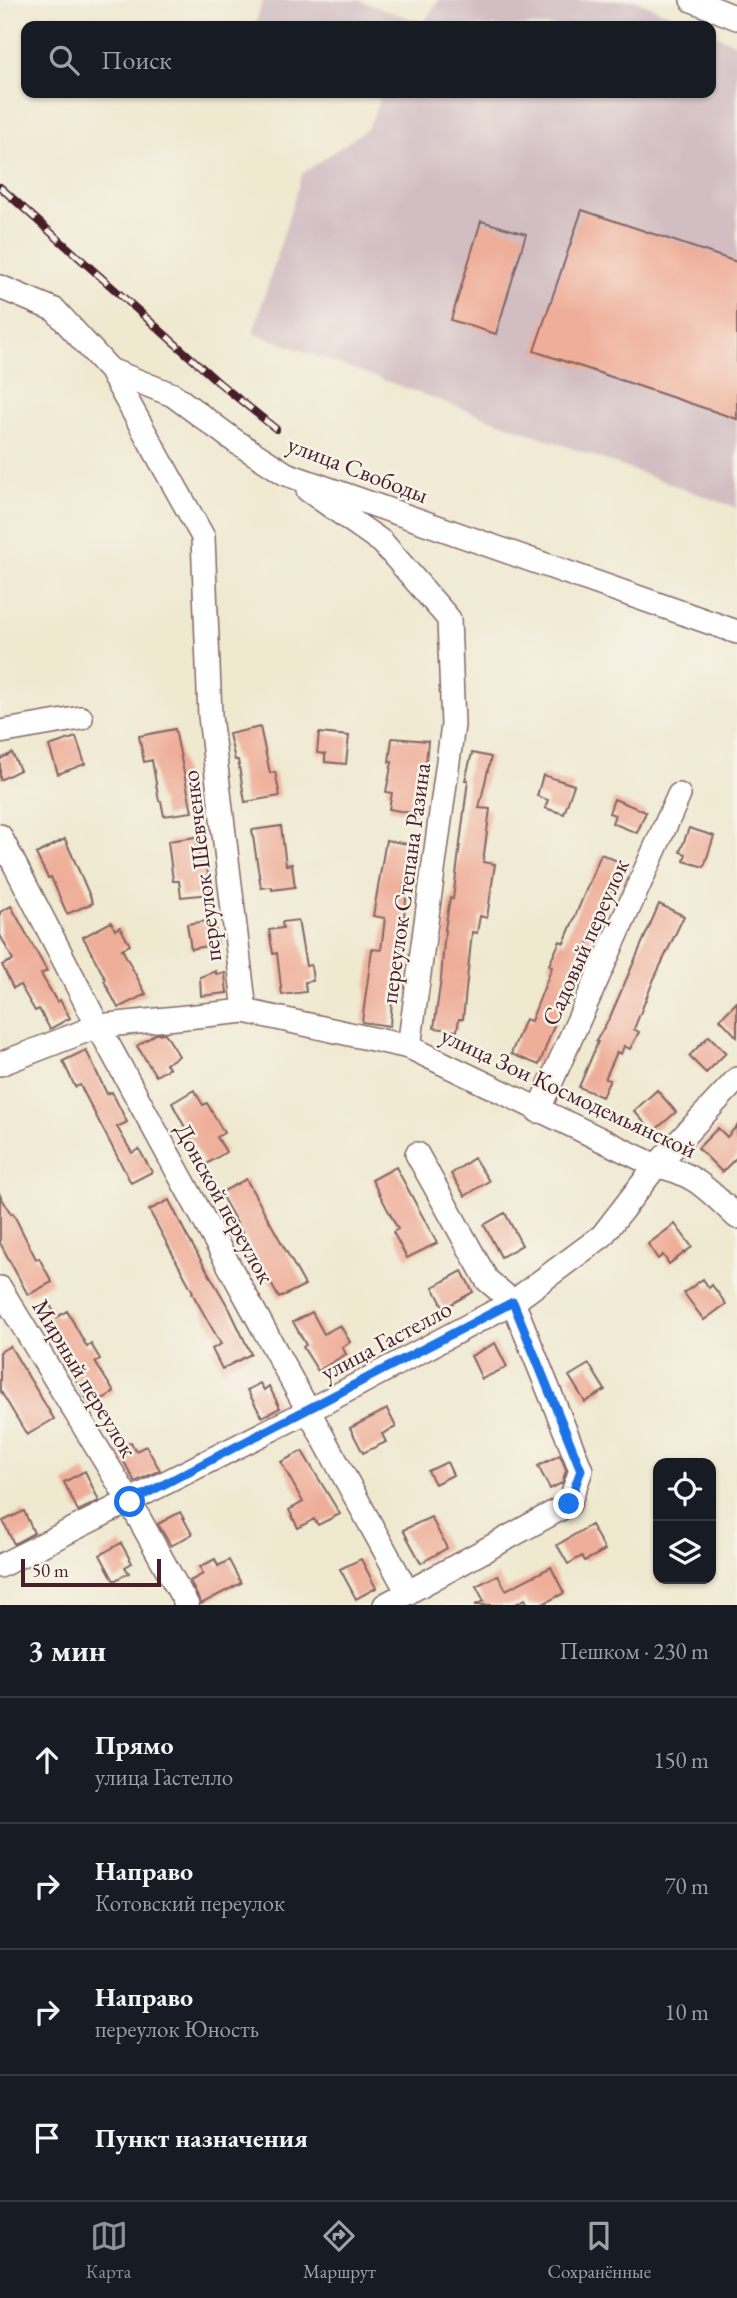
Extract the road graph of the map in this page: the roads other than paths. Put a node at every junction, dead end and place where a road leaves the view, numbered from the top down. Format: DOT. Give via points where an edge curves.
graph roads {
  1 [pos="692,0"];
  2 [pos="737,18"];
  3 [pos="0,287"];
  4 [pos="110,370"];
  5 [pos="286,474"];
  6 [pos="737,632"];
  7 [pos="81,718"];
  8 [pos="0,732"];
  9 [pos="679,795"];
  10 [pos="0,836"];
  11 [pos="245,1011"];
  12 [pos="98,1026"];
  13 [pos="409,1047"];
  14 [pos="0,1064"];
  15 [pos="737,1079"];
  16 [pos="538,1111"];
  17 [pos="417,1154"];
  18 [pos="656,1166"];
  19 [pos="737,1217"];
  20 [pos="0,1288"];
  21 [pos="513,1302"];
  22 [pos="308,1411"];
  23 [pos="130,1502"];
  24 [pos="0,1566"];
  25 [pos="408,1593"];
  26 [pos="187,1605"];
  27 [pos="385,1605"];
  1 -- 2 [label="street"];
  3 -- 4 [label="street, улица Свободы" via="55,310"];
  4 -- 5 [label="street, улица Свободы" via="173,395 234,442"];
  4 -- 11 [label="street, переулок Шевченко" via="203,537 210,716"];
  5 -- 6 [label="street, улица Свободы"];
  5 -- 13 [label="street, переулок Степана Разина" via="382,542 449,619 453,725"];
  7 -- 8 [label="street"];
  9 -- 16 [label="street, Садовый переулок"];
  10 -- 12 [label="street, Донской переулок"];
  11 -- 12 [label="street, улица Зои Космодемьянской"];
  11 -- 13 [label="street, улица Зои Космодемьянской"];
  12 -- 14 [label="street, улица Зои Космодемьянской"];
  12 -- 22 [label="street, Донской переулок"];
  13 -- 16 [label="street, улица Зои Космодемьянской"];
  15 -- 18 [label="street, улица Гастелло"];
  16 -- 18 [label="street, улица Зои Космодемьянской"];
  17 -- 21 [label="street" via="487,1280"];
  18 -- 19 [label="street, улица Зои Космодемьянской" via="676,1169 698,1181"];
  18 -- 21 [label="street, улица Гастелло" via="603,1236"];
  20 -- 23 [label="street, Мирный переулок"];
  21 -- 22 [label="street, улица Гастелло"];
  21 -- 25 [label="street" via="581,1470 569,1504"];
  22 -- 23 [label="street, улица Гастелло"];
  22 -- 25 [label="street, Донской переулок"];
  23 -- 24 [label="street, улица Гастелло"];
  23 -- 26 [label="street, Мирный переулок"];
  25 -- 27 [label="street"];
}
